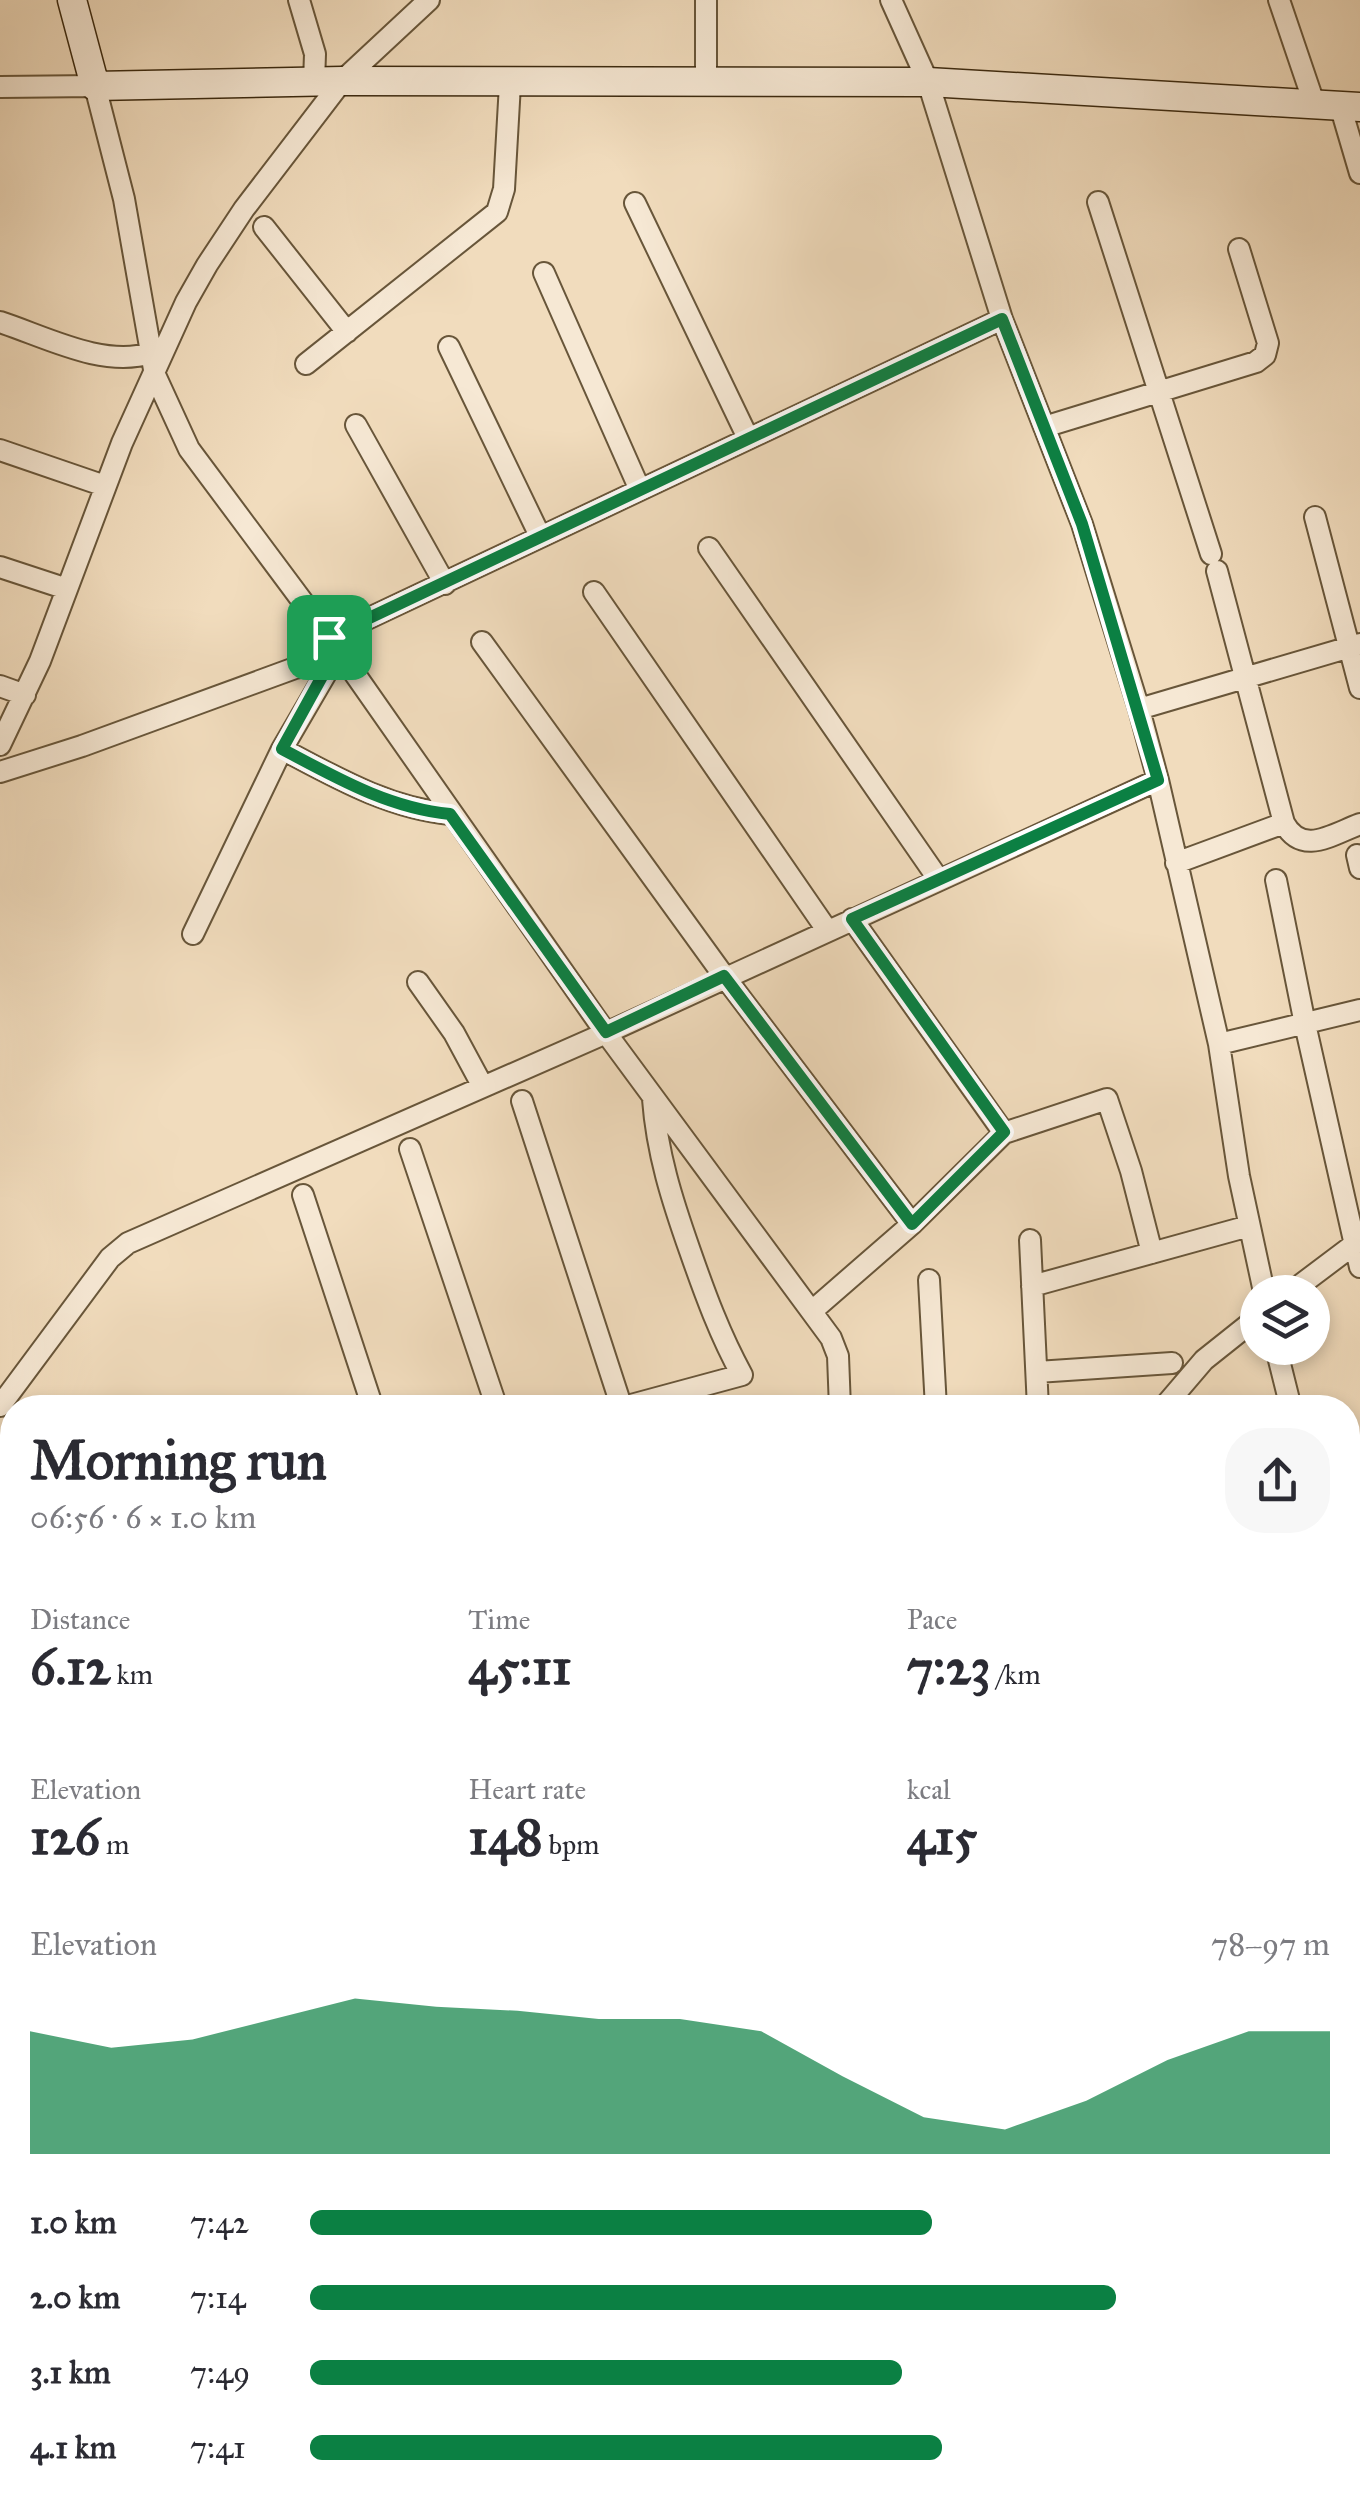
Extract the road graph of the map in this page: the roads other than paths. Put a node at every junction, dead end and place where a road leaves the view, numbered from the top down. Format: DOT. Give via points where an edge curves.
graph roads {
  1 [pos="72,0"];
  2 [pos="299,0"];
  3 [pos="429,0"];
  4 [pos="706,0"];
  5 [pos="891,0"];
  6 [pos="1279,0"];
  7 [pos="328,82"];
  8 [pos="928,82"];
  9 [pos="510,84"];
  10 [pos="706,84"];
  11 [pos="95,86"];
  12 [pos="0,87"];
  13 [pos="1338,105"];
  14 [pos="1360,173"];
  15 [pos="1098,202"];
  16 [pos="635,203"];
  17 [pos="264,227"];
  18 [pos="1239,249"];
  19 [pos="544,273"];
  20 [pos="1002,319"];
  21 [pos="0,322"];
  22 [pos="347,332"];
  23 [pos="449,348"];
  24 [pos="150,353"];
  25 [pos="306,364"];
  26 [pos="155,375"];
  27 [pos="1159,391"];
  28 [pos="356,426"];
  29 [pos="1044,427"];
  30 [pos="748,438"];
  31 [pos="0,450"];
  32 [pos="105,486"];
  33 [pos="640,490"];
  34 [pos="1315,517"];
  35 [pos="540,536"];
  36 [pos="709,548"];
  37 [pos="0,567"];
  38 [pos="445,584"];
  39 [pos="67,589"];
  40 [pos="594,592"];
  41 [pos="482,642"];
  42 [pos="1354,646"];
  43 [pos="333,651"];
  44 [pos="1244,678"];
  45 [pos="0,686"];
  46 [pos="1360,688"];
  47 [pos="26,695"];
  48 [pos="1139,708"];
  49 [pos="0,745"];
  50 [pos="282,749"];
  51 [pos="0,772"];
  52 [pos="1158,780"];
  53 [pos="450,814"];
  54 [pos="1284,822"];
  55 [pos="1360,824"];
  56 [pos="1176,863"];
  57 [pos="939,880"];
  58 [pos="1276,880"];
  59 [pos="852,919"];
  60 [pos="826,930"];
  61 [pos="193,934"];
  62 [pos="724,976"];
  63 [pos="418,982"];
  64 [pos="1360,1010"];
  65 [pos="1305,1024"];
  66 [pos="606,1032"];
  67 [pos="1219,1044"];
  68 [pos="482,1085"];
  69 [pos="653,1097"];
  70 [pos="522,1101"];
  71 [pos="1004,1132"];
  72 [pos="410,1150"];
  73 [pos="303,1195"];
  74 [pos="912,1224"];
  75 [pos="1249,1226"];
  76 [pos="1030,1240"];
  77 [pos="1357,1243"];
  78 [pos="1152,1252"];
  79 [pos="1360,1267"];
  80 [pos="1260,1275"];
  81 [pos="1314,1275"];
  82 [pos="929,1280"];
  83 [pos="1032,1286"];
  84 [pos="812,1311"];
  85 [pos="1240,1331"];
  86 [pos="1172,1363"];
  87 [pos="1280,1365"];
  88 [pos="1037,1372"];
  89 [pos="8,1395"];
  90 [pos="369,1395"];
  91 [pos="493,1395"];
  92 [pos="617,1395"];
  93 [pos="665,1395"];
  94 [pos="840,1395"];
  95 [pos="935,1395"];
  96 [pos="1038,1395"];
  97 [pos="1174,1395"];
  98 [pos="1288,1395"];
  1 -- 11 [label="street"];
  2 -- 7 [label="street"];
  3 -- 7 [label="street"];
  4 -- 10 [label="street"];
  5 -- 8 [label="street"];
  6 -- 13 [label="street"];
  7 -- 9 [label="street"];
  7 -- 11 [label="street"];
  7 -- 26 [label="street" via="206,265"];
  8 -- 10 [label="street"];
  8 -- 13 [label="street"];
  8 -- 20 [label="street"];
  9 -- 10 [label="street"];
  9 -- 22 [label="street" via="497,212"];
  11 -- 12 [label="street"];
  11 -- 24 [label="street" via="124,198"];
  13 -- 14 [label="street"];
  15 -- 27 [label="street"];
  16 -- 30 [label="street"];
  17 -- 22 [label="street"];
  18 -- 27 [label="street" via="1268,343 1265,355"];
  19 -- 33 [label="street"];
  20 -- 29 [label="street"];
  20 -- 30 [label="street"];
  21 -- 24 [label="street" via="102,355"];
  22 -- 25 [label="street"];
  23 -- 35 [label="street"];
  24 -- 26 [label="street"];
  26 -- 32 [label="street"];
  26 -- 43 [label="street" via="189,450"];
  27 -- 29 [label="street"];
  27 -- 44 [label="street"];
  28 -- 38 [label="street"];
  29 -- 48 [label="street"];
  30 -- 33 [label="street"];
  31 -- 32 [label="street"];
  32 -- 39 [label="street"];
  33 -- 35 [label="street"];
  34 -- 42 [label="street"];
  35 -- 38 [label="street"];
  36 -- 57 [label="street"];
  37 -- 39 [label="street"];
  38 -- 43 [label="street"];
  39 -- 47 [label="street"];
  40 -- 60 [label="street"];
  41 -- 62 [label="street"];
  42 -- 44 [label="street"];
  42 -- 46 [label="street"];
  43 -- 50 [label="street"];
  43 -- 51 [label="street"];
  43 -- 53 [label="street"];
  44 -- 48 [label="street"];
  44 -- 54 [label="street"];
  45 -- 47 [label="street"];
  47 -- 49 [label="street"];
  48 -- 52 [label="street"];
  50 -- 53 [label="street" via="387,800"];
  50 -- 61 [label="street"];
  52 -- 56 [label="street"];
  52 -- 57 [label="street"];
  53 -- 66 [label="street"];
  54 -- 55 [label="street" via="1291,836 1312,842"];
  54 -- 56 [label="street"];
  56 -- 67 [label="street"];
  57 -- 59 [label="street"];
  58 -- 65 [label="street"];
  59 -- 60 [label="street"];
  59 -- 71 [label="street"];
  60 -- 62 [label="street"];
  62 -- 66 [label="street"];
  62 -- 74 [label="street"];
  63 -- 68 [label="street"];
  64 -- 65 [label="street"];
  65 -- 67 [label="street"];
  65 -- 77 [label="street"];
  66 -- 68 [label="street"];
  66 -- 69 [label="street"];
  67 -- 75 [label="street"];
  68 -- 89 [label="street" via="128,1243"];
  69 -- 84 [label="street"];
  69 -- 93 [label="street" via="668,1186 719,1334 742,1374"];
  70 -- 92 [label="street"];
  71 -- 74 [label="street"];
  71 -- 78 [label="street" via="1107,1099"];
  72 -- 91 [label="street"];
  73 -- 90 [label="street"];
  74 -- 84 [label="street"];
  75 -- 78 [label="street"];
  75 -- 80 [label="street"];
  76 -- 83 [label="street"];
  77 -- 79 [label="street"];
  77 -- 81 [label="street"];
  78 -- 83 [label="street"];
  82 -- 95 [label="street"];
  83 -- 88 [label="street"];
  84 -- 94 [label="street" via="838,1356"];
  85 -- 97 [label="street"];
  86 -- 88 [label="street"];
  87 -- 98 [label="street"];
  88 -- 96 [label="street"];
}
